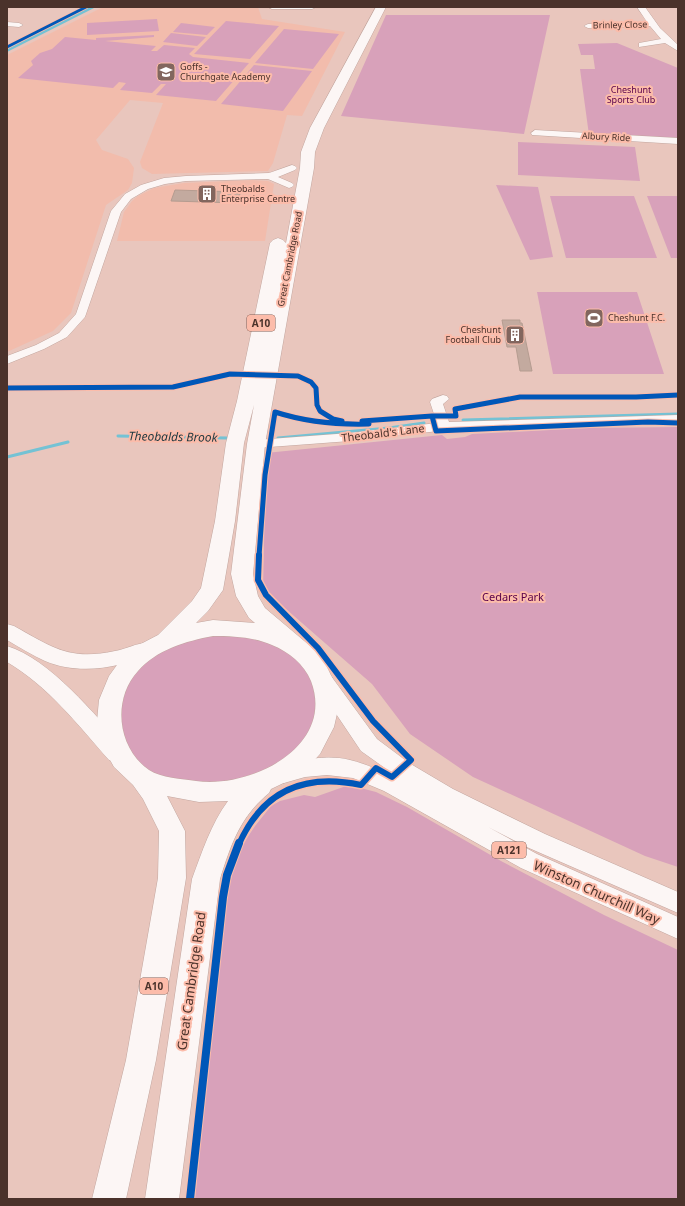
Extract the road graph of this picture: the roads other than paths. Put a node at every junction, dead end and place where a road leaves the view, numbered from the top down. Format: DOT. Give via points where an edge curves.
graph roads {
  1 [pos="272,7"];
  2 [pos="312,7"];
  3 [pos="370,7"];
  4 [pos="381,7"];
  5 [pos="641,7"];
  6 [pos="7,24"];
  7 [pos="652,24"];
  8 [pos="19,25"];
  9 [pos="588,26"];
  10 [pos="667,40"];
  11 [pos="642,45"];
  12 [pos="678,49"];
  13 [pos="535,133"];
  14 [pos="678,141"];
  15 [pos="292,168"];
  16 [pos="270,176"];
  17 [pos="289,185"];
  18 [pos="7,360"];
  19 [pos="443,399"];
  20 [pos="678,419"];
  21 [pos="443,423"];
  22 [pos="256,444"];
  23 [pos="7,631"];
  24 [pos="160,643"];
  25 [pos="297,648"];
  26 [pos="7,653"];
  27 [pos="323,680"];
  28 [pos="132,769"];
  29 [pos="270,779"];
  30 [pos="678,903"];
  31 [pos="678,928"];
  32 [pos="109,1199"];
  33 [pos="162,1199"];
  1 -- 2 [label="street"];
  3 -- 15 [label="highway, Great Cambridge Road / A10" via="303,128 294,151"];
  4 -- 22 [label="highway, Great Cambridge Road / A10" via="317,128 308,152"];
  5 -- 7 [label="street"];
  6 -- 8 [label="street"];
  7 -- 9 [label="street, Brinley Close"];
  7 -- 10 [label="street"];
  10 -- 11 [label="street"];
  10 -- 12 [label="street"];
  13 -- 14 [label="street, Albury Ride"];
  15 -- 16 [label="street"];
  15 -- 17 [label="highway, Great Cambridge Road / A10"];
  16 -- 17 [label="street"];
  16 -- 18 [label="street" via="189,178 138,190 116,211 81,315 63,335"];
  17 -- 24 [label="highway, Great Cambridge Road / A10" via="246,401 235,443 225,521 212,590 200,606"];
  19 -- 21 [label="street" via="436,402"];
  20 -- 21 [label="street, Theobald's Lane"];
  21 -- 22 [label="street, Theobald's Lane" via="350,438"];
  22 -- 25 [label="highway, Great Cambridge Road / A10" via="242,574 247,596 257,613"];
  23 -- 24 [label="main road" via="60,658 82,661 128,656"];
  24 -- 25 [label="highway" via="191,631 238,628 277,637"];
  24 -- 28 [label="highway" via="139,657 126,670 116,686 109,705 109,723 114,741"];
  25 -- 27 [label="highway, Great Cambridge Road" via="314,664"];
  26 -- 28 [label="main road" via="56,688"];
  27 -- 29 [label="highway, Great Cambridge Road" via="327,694 326,720 314,744 299,761"];
  27 -- 30 [label="main road, Winston Churchill Way / A121" via="369,744 401,769 445,795 537,841"];
  28 -- 29 [label="highway" via="167,786 201,792 236,790"];
  28 -- 32 [label="highway, A10" via="152,792 172,832 172,878 141,1060"];
  29 -- 31 [label="main road, Winston Churchill Way / A121" via="308,767 343,767 369,776 392,785 529,861"];
  29 -- 33 [label="highway, Great Cambridge Road" via="252,791 238,806 219,841 206,879"];
}
